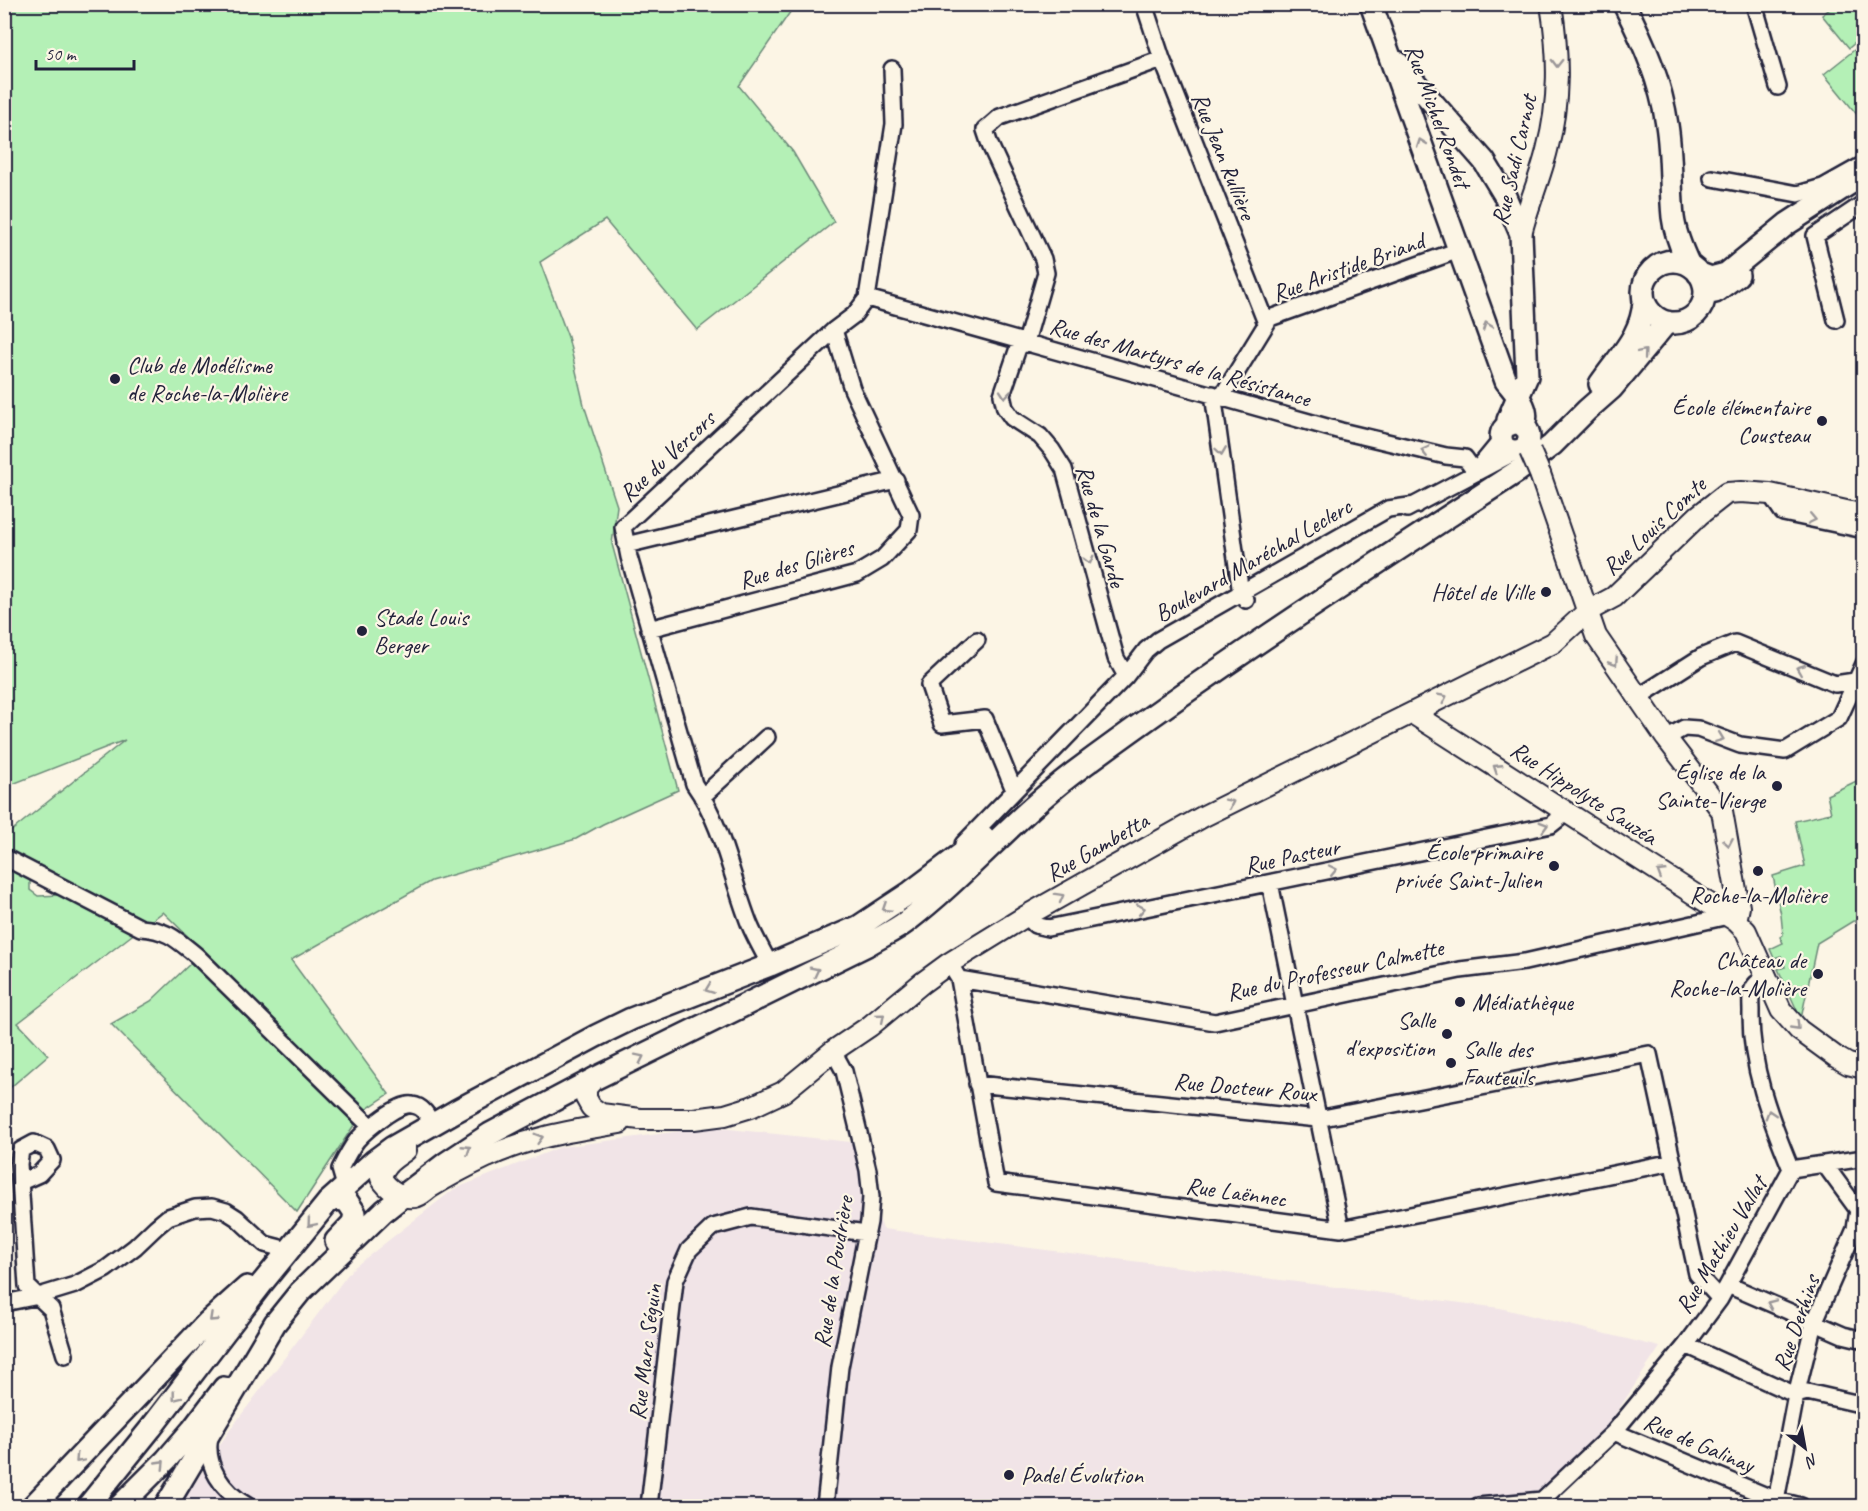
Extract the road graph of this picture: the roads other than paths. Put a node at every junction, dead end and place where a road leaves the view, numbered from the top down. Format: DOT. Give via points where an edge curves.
graph roads {
  1 [pos="1144,4"];
  2 [pos="1371,4"];
  3 [pos="1551,4"];
  4 [pos="1624,4"];
  5 [pos="1754,4"];
  6 [pos="1388,53"];
  7 [pos="1162,59"];
  8 [pos="892,69"];
  9 [pos="1778,87"];
  10 [pos="1863,164"];
  11 [pos="1712,178"];
  12 [pos="1863,178"];
  13 [pos="1863,183"];
  14 [pos="1863,203"];
  15 [pos="1673,218"];
  16 [pos="1521,234"];
  17 [pos="1459,250"];
  18 [pos="1657,266"];
  19 [pos="1694,269"];
  20 [pos="1705,294"];
  21 [pos="867,298"];
  22 [pos="1644,301"];
  23 [pos="1836,320"];
  24 [pos="1667,322"];
  25 [pos="1266,323"];
  26 [pos="834,330"];
  27 [pos="1026,342"];
  28 [pos="1512,389"];
  29 [pos="1217,395"];
  30 [pos="1587,410"];
  31 [pos="1516,437"];
  32 [pos="1475,472"];
  33 [pos="896,480"];
  34 [pos="1770,494"];
  35 [pos="1863,515"];
  36 [pos="1863,530"];
  37 [pos="626,545"];
  38 [pos="1243,596"];
  39 [pos="1588,611"];
  40 [pos="649,629"];
  41 [pos="976,640"];
  42 [pos="1863,664"];
  43 [pos="1126,676"];
  44 [pos="1856,681"];
  45 [pos="1179,696"];
  46 [pos="1637,698"];
  47 [pos="1412,713"];
  48 [pos="767,737"];
  49 [pos="1666,738"];
  50 [pos="1014,790"];
  51 [pos="702,796"];
  52 [pos="1566,813"];
  53 [pos="4,858"];
  54 [pos="934,874"];
  55 [pos="1270,883"];
  56 [pos="1026,916"];
  57 [pos="1732,918"];
  58 [pos="770,965"];
  59 [pos="953,971"];
  60 [pos="1767,976"];
  61 [pos="1295,1006"];
  62 [pos="574,1048"];
  63 [pos="833,1051"];
  64 [pos="1863,1068"];
  65 [pos="594,1079"];
  66 [pos="977,1084"];
  67 [pos="640,1119"];
  68 [pos="1318,1119"];
  69 [pos="432,1124"];
  70 [pos="371,1127"];
  71 [pos="1863,1158"];
  72 [pos="1673,1162"];
  73 [pos="1825,1165"];
  74 [pos="1791,1169"];
  75 [pos="21,1182"];
  76 [pos="345,1186"];
  77 [pos="410,1196"];
  78 [pos="328,1202"];
  79 [pos="1341,1229"];
  80 [pos="866,1233"];
  81 [pos="288,1250"];
  82 [pos="1728,1285"];
  83 [pos="39,1296"];
  84 [pos="1720,1299"];
  85 [pos="4,1303"];
  86 [pos="1814,1323"];
  87 [pos="273,1326"];
  88 [pos="1863,1340"];
  89 [pos="1686,1345"];
  90 [pos="65,1355"];
  91 [pos="1796,1395"];
  92 [pos="1863,1405"];
  93 [pos="211,1431"];
  94 [pos="1614,1432"];
  95 [pos="1545,1503"];
  96 [pos="1775,1503"];
  97 [pos="33,1506"];
  98 [pos="88,1506"];
  99 [pos="120,1506"];
  100 [pos="166,1506"];
  101 [pos="248,1506"];
  102 [pos="649,1506"];
  103 [pos="825,1506"];
  104 [pos="1478,1506"];
  105 [pos="1801,1506"];
  1 -- 7 [label="street, Rue Jean Rullière"];
  2 -- 6 [label="main road, Rue Michel Rondet"];
  3 -- 16 [label="street, Rue Sadi Carnot, one-way" via="1557,44 1556,102 1547,151"];
  4 -- 15 [label="main road" via="1645,46 1667,124"];
  5 -- 9 [label="street"];
  6 -- 16 [label="main road" via="1484,161"];
  17 -- 6 [label="main road, Rue Michel Rondet, one-way"];
  7 -- 25 [label="street, Rue Jean Rullière"];
  7 -- 27 [label="street, Rue de la Garde" via="1000,117 985,130 1046,273"];
  8 -- 21 [label="street" via="894,124"];
  10 -- 11 [label="street" via="1823,187 1798,194"];
  12 -- 19 [label="main road" via="1787,224 1726,274 1711,278"];
  13 -- 20 [label="main road" via="1770,247 1730,282"];
  14 -- 23 [label="street" via="1815,236"];
  15 -- 18 [label="main road" via="1667,246"];
  15 -- 19 [label="main road" via="1681,247"];
  16 -- 28 [label="main road, Rue Sadi Carnot" via="1527,376"];
  17 -- 25 [label="street, Rue Aristide Briand" via="1270,318"];
  28 -- 17 [label="main road, Rue Michel Rondet, one-way"];
  18 -- 19 [label="main road" via="1673,261"];
  18 -- 22 [label="main road" via="1644,281"];
  19 -- 20 [label="main road" via="1702,279"];
  20 -- 24 [label="main road" via="1688,320"];
  21 -- 26 [label="street, Rue du Vercors" via="854,315"];
  21 -- 27 [label="street, Rue des Martyrs de la Résistance"];
  22 -- 24 [label="main road" via="1653,315"];
  22 -- 30 [label="main road" via="1637,333"];
  30 -- 24 [label="main road, one-way" via="1612,388"];
  25 -- 29 [label="street, Rue Aristide Briand"];
  26 -- 33 [label="street, Rue des Glières" via="852,389"];
  26 -- 37 [label="street, Rue du Vercors" via="623,528"];
  27 -- 29 [label="street, Rue des Martyrs de la Résistance"];
  27 -- 43 [label="street, Rue de la Garde, one-way" via="1018,348 1002,395 1005,408 1012,418 1040,436 1064,469 1116,658"];
  28 -- 31 [label="main road, Rue Sadi Carnot" via="1525,408 1526,420"];
  32 -- 29 [label="street, Rue des Martyrs de la Résistance, one-way" via="1466,458 1341,431"];
  29 -- 38 [label="street, one-way"];
  30 -- 45 [label="main road" via="1552,445 1518,471"];
  31 -- 32 [label="street, Boulevard Maréchal Leclerc"];
  31 -- 39 [label="street, bridge" via="1540,474"];
  32 -- 38 [label="street, Boulevard Maréchal Leclerc" via="1416,505 1388,509"];
  33 -- 37 [label="street"];
  33 -- 40 [label="street, Rue des Glières" via="911,515 909,530 882,559 856,574"];
  34 -- 35 [label="street, Rue Louis Comte"];
  34 -- 36 [label="street, one-way" via="1783,513"];
  34 -- 39 [label="street, Rue Louis Comte" via="1726,493 1614,597"];
  37 -- 40 [label="street, Rue du Vercors"];
  38 -- 43 [label="street, Boulevard Maréchal Leclerc" via="1158,640"];
  39 -- 46 [label="street, one-way" via="1596,636"];
  47 -- 39 [label="street, Rue Gambetta, one-way" via="1552,643"];
  40 -- 51 [label="street, Rue du Vercors" via="694,784"];
  41 -- 50 [label="street" via="929,685 942,724 985,719"];
  42 -- 44 [label="street"];
  43 -- 50 [label="street, Boulevard Maréchal Leclerc"];
  44 -- 46 [label="street, one-way" via="1835,684 1735,643 1701,657"];
  49 -- 44 [label="street, one-way" via="1684,728 1698,729 1740,745 1785,751 1839,718"];
  45 -- 54 [label="main road" via="1122,729 1060,774"];
  65 -- 45 [label="main road, one-way" via="867,945 904,923 1070,776"];
  46 -- 49 [label="street"];
  52 -- 47 [label="street, Rue Hippolyte Sauzéa, one-way"];
  56 -- 47 [label="street, Rue Gambetta, one-way" via="1204,816"];
  48 -- 51 [label="street"];
  49 -- 57 [label="street, one-way" via="1722,811 1739,907"];
  50 -- 54 [label="street, Boulevard Maréchal Leclerc"];
  51 -- 58 [label="street, Rue du Vercors" via="720,835 750,925"];
  55 -- 52 [label="street, Rue Pasteur, one-way" via="1551,825"];
  57 -- 52 [label="street, Rue Hippolyte Sauzéa, one-way"];
  53 -- 70 [label="street" via="141,928 164,931 180,942"];
  54 -- 58 [label="main road, one-way" via="858,927"];
  56 -- 55 [label="street, Rue Pasteur, one-way" via="1035,925 1048,928"];
  55 -- 61 [label="street"];
  56 -- 59 [label="street, Rue Gambetta"];
  57 -- 60 [label="street" via="1746,931"];
  57 -- 61 [label="street, Rue du Professeur Calmette"];
  58 -- 62 [label="main road, one-way" via="631,1020"];
  59 -- 61 [label="street, Rue du Professeur Calmette" via="1215,1022"];
  63 -- 59 [label="street, Rue Gambetta, one-way" via="922,983"];
  59 -- 66 [label="street, Rue Laënnec"];
  60 -- 64 [label="street, one-way" via="1781,1010 1799,1030 1836,1057"];
  74 -- 60 [label="street, Rue Mathieu Vallat, one-way" via="1758,1074 1751,1030 1752,991"];
  61 -- 68 [label="street"];
  62 -- 69 [label="main road"];
  62 -- 77 [label="street" via="551,1072 388,1163 381,1178 389,1188"];
  63 -- 67 [label="street, Rue Gambetta" via="783,1092 751,1107 693,1119"];
  63 -- 80 [label="street, Rue de la Poudrière" via="844,1071 868,1170 871,1197"];
  65 -- 67 [label="street" via="586,1088 591,1107 601,1113"];
  77 -- 65 [label="main road, one-way" via="437,1169 490,1134"];
  66 -- 68 [label="street, Rue Docteur Roux"];
  66 -- 79 [label="street, Rue Laënnec" via="996,1182"];
  77 -- 67 [label="street, one-way" via="476,1162 536,1138"];
  68 -- 72 [label="street, Rue Docteur Roux" via="1649,1054"];
  68 -- 79 [label="street"];
  69 -- 70 [label="street" via="419,1107 411,1104"];
  69 -- 76 [label="main road" via="393,1147"];
  70 -- 76 [label="street" via="346,1155 340,1169"];
  71 -- 73 [label="street"];
  72 -- 79 [label="street, Rue Laënnec"];
  72 -- 84 [label="street" via="1697,1274"];
  73 -- 74 [label="street"];
  73 -- 86 [label="street, Rue Derhins" via="1857,1210 1855,1229"];
  74 -- 82 [label="street, Rue Mathieu Vallat"];
  75 -- 83 [label="street" via="27,1286"];
  76 -- 78 [label="main road"];
  77 -- 87 [label="main road" via="384,1211 300,1292"];
  78 -- 81 [label="main road, one-way"];
  78 -- 87 [label="main road" via="347,1201 355,1213 353,1223 293,1288"];
  80 -- 102 [label="street, Rue Marc Séguin" via="751,1217 713,1227 689,1250 675,1281"];
  80 -- 103 [label="street, Rue de la Poudrière" via="840,1367"];
  81 -- 83 [label="street" via="265,1244 226,1211 212,1206 195,1208 168,1217 106,1269 75,1285"];
  81 -- 97 [label="main road, one-way" via="208,1322"];
  81 -- 98 [label="main road, one-way"];
  82 -- 84 [label="street, Rue Mathieu Vallat"];
  86 -- 82 [label="street, one-way"];
  83 -- 85 [label="street"];
  83 -- 90 [label="street" via="51,1309"];
  84 -- 89 [label="street, Rue Mathieu Vallat"];
  86 -- 88 [label="street"];
  86 -- 91 [label="street, Rue Derhins"];
  87 -- 93 [label="main road"];
  99 -- 87 [label="main road, one-way" via="192,1430"];
  89 -- 91 [label="street"];
  89 -- 94 [label="street, Rue Mathieu Vallat"];
  91 -- 92 [label="street" via="1807,1392"];
  91 -- 96 [label="street, Rue Derhins"];
  93 -- 100 [label="main road"];
  93 -- 101 [label="street" via="207,1448 216,1477 233,1497"];
  94 -- 95 [label="street, Rue Mathieu Vallat"];
  94 -- 96 [label="street, Rue de Galinay"];
  95 -- 104 [label="street, Rue Mathieu Vallat"];
  96 -- 105 [label="street, Rue de Galinay"];
}
